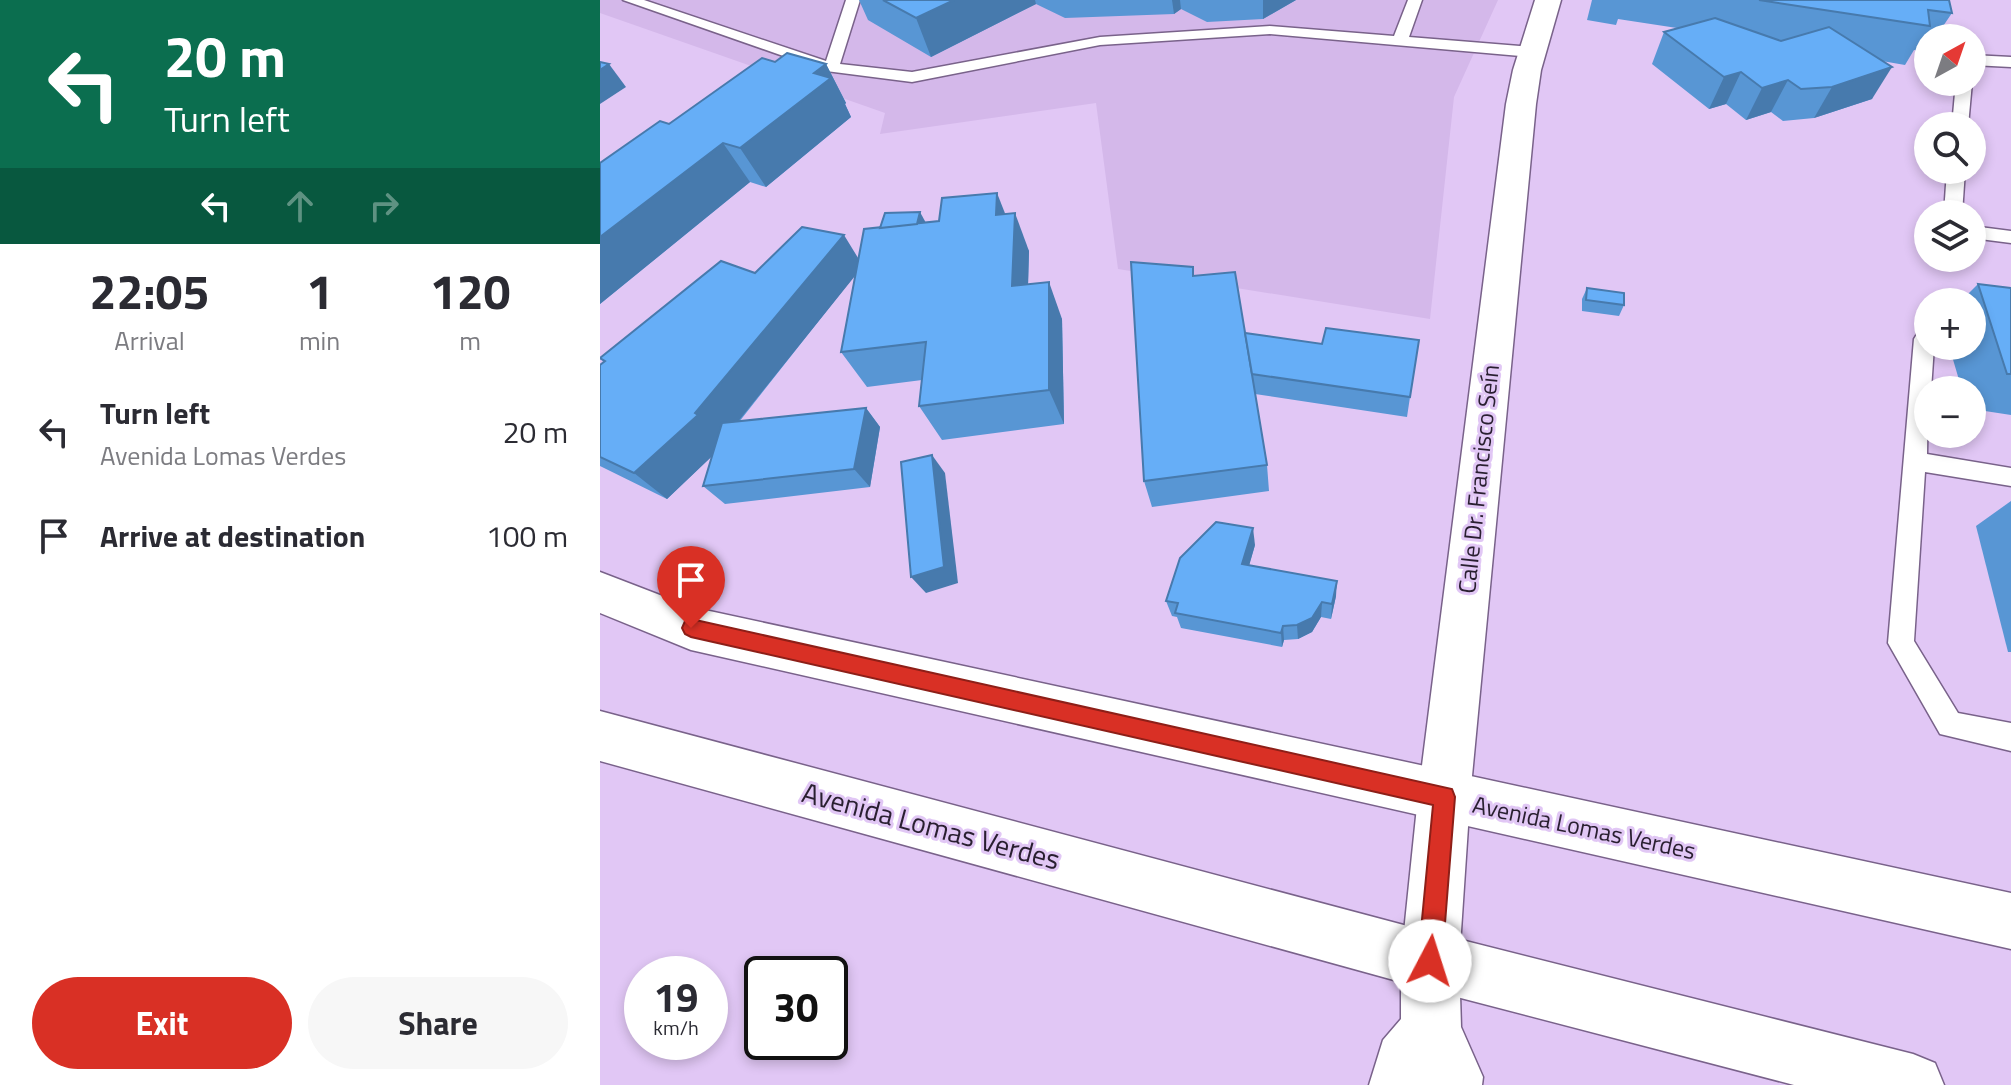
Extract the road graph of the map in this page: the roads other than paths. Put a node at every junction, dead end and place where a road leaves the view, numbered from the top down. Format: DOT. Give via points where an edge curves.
graph roads {
  1 [pos="630,0"];
  2 [pos="853,0"];
  3 [pos="1415,0"];
  4 [pos="1548,0"];
  5 [pos="1400,41"];
  6 [pos="1532,52"];
  7 [pos="1986,61"];
  8 [pos="2011,62"];
  9 [pos="831,68"];
  10 [pos="1986,234"];
  11 [pos="2011,237"];
  12 [pos="1923,360"];
  13 [pos="1916,461"];
  14 [pos="2011,477"];
  15 [pos="600,592"];
  16 [pos="600,736"];
  17 [pos="2011,737"];
  18 [pos="1444,797"];
  19 [pos="2011,921"];
  20 [pos="1430,961"];
  21 [pos="1431,1029"];
  22 [pos="1400,1085"];
  23 [pos="1451,1085"];
  24 [pos="1913,1085"];
  1 -- 9 [label="lane"];
  2 -- 9 [label="lane"];
  3 -- 5 [label="lane"];
  4 -- 6 [label="main road, Calle Dr. Francisco Seín"];
  5 -- 6 [label="lane"];
  5 -- 9 [label="lane" via="1270,30 1100,41 912,77"];
  6 -- 18 [label="main road, Calle Dr. Francisco Seín" via="1521,104"];
  7 -- 8 [label="lane"];
  10 -- 11 [label="lane"];
  12 -- 13 [label="lane"];
  13 -- 14 [label="lane"];
  13 -- 17 [label="lane" via="1901,643 1950,725"];
  15 -- 18 [label="main road, Avenida Lomas Verdes" via="691,628"];
  16 -- 20 [label="main road, Avenida Lomas Verdes"];
  18 -- 19 [label="main road, Avenida Lomas Verdes"];
  18 -- 20 [label="main road, Calle Dr. Francisco Seín"];
  20 -- 21 [label="main road, Calle Dr. Francisco Seín"];
  20 -- 24 [label="main road, Avenida Lomas Verdes"];
  21 -- 22 [label="main road" via="1405,1062"];
  21 -- 23 [label="main road"];
}
